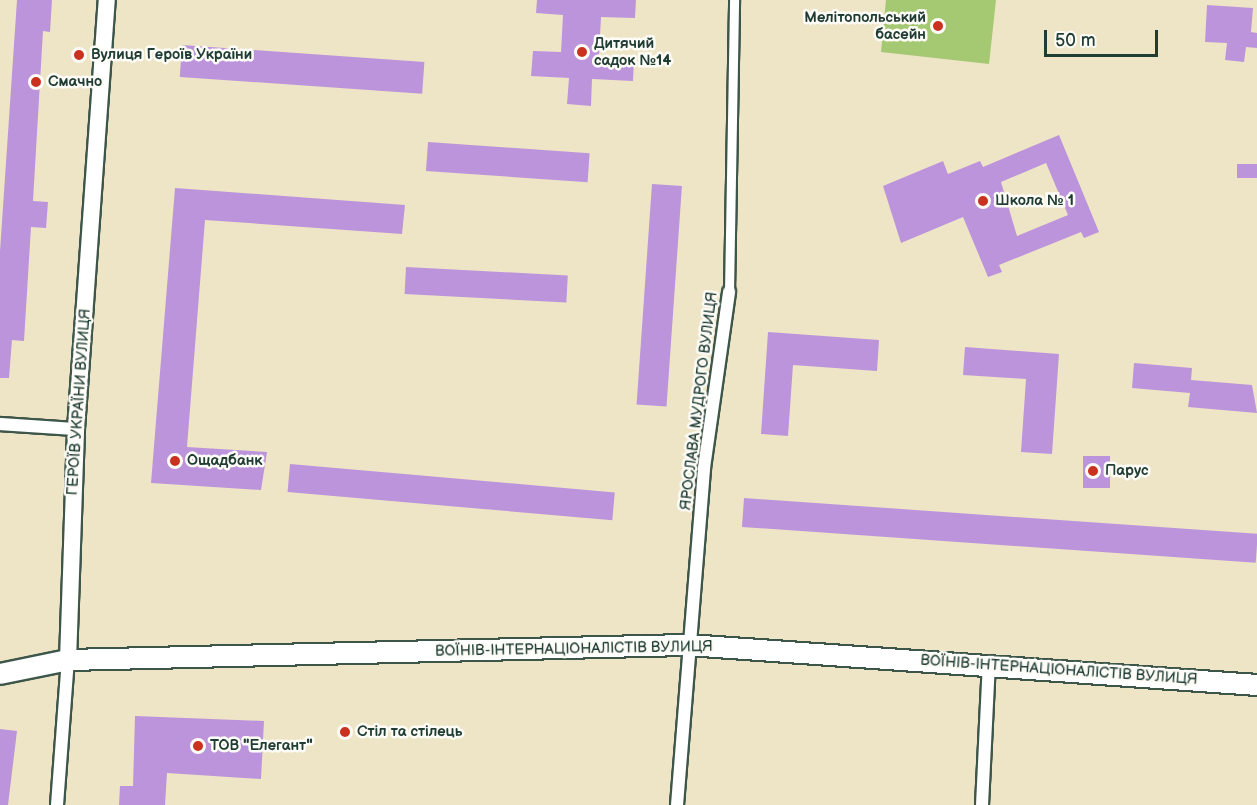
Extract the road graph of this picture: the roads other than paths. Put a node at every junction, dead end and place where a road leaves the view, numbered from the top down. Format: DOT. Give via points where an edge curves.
graph roads {
  1 [pos="107,0"];
  2 [pos="734,0"];
  3 [pos="729,292"];
  4 [pos="0,424"];
  5 [pos="76,429"];
  6 [pos="688,645"];
  7 [pos="68,660"];
  8 [pos="989,664"];
  9 [pos="0,674"];
  10 [pos="1257,685"];
  11 [pos="57,805"];
  12 [pos="677,805"];
  13 [pos="982,805"];
  1 -- 5 [label="main road, ГЕРОЇВ УКРАЇНИ ВУЛИЦЯ"];
  2 -- 3 [label="street, ЯРОСЛАВА МУДРОГО ВУЛИЦЯ"];
  3 -- 6 [label="street, ЯРОСЛАВА МУДРОГО ВУЛИЦЯ" via="704,468"];
  4 -- 5 [label="street"];
  5 -- 7 [label="main road, ГЕРОЇВ УКРАЇНИ ВУЛИЦЯ"];
  6 -- 7 [label="highway, ВОЇНІВ-ІНТЕРНАЦІОНАЛІСТІВ ВУЛИЦЯ"];
  6 -- 8 [label="highway, ВОЇНІВ-ІНТЕРНАЦІОНАЛІСТІВ ВУЛИЦЯ"];
  6 -- 12 [label="street, ЯРОСЛАВА МУДРОГО ВУЛИЦЯ"];
  7 -- 9 [label="highway, ВОЇНІВ-ІНТЕРНАЦІОНАЛІСТІВ ВУЛИЦЯ"];
  7 -- 11 [label="street, ГЕРОЇВ УКРАЇНИ ВУЛИЦЯ"];
  8 -- 10 [label="highway, ВОЇНІВ-ІНТЕРНАЦІОНАЛІСТІВ ВУЛИЦЯ"];
  8 -- 13 [label="street"];
}
